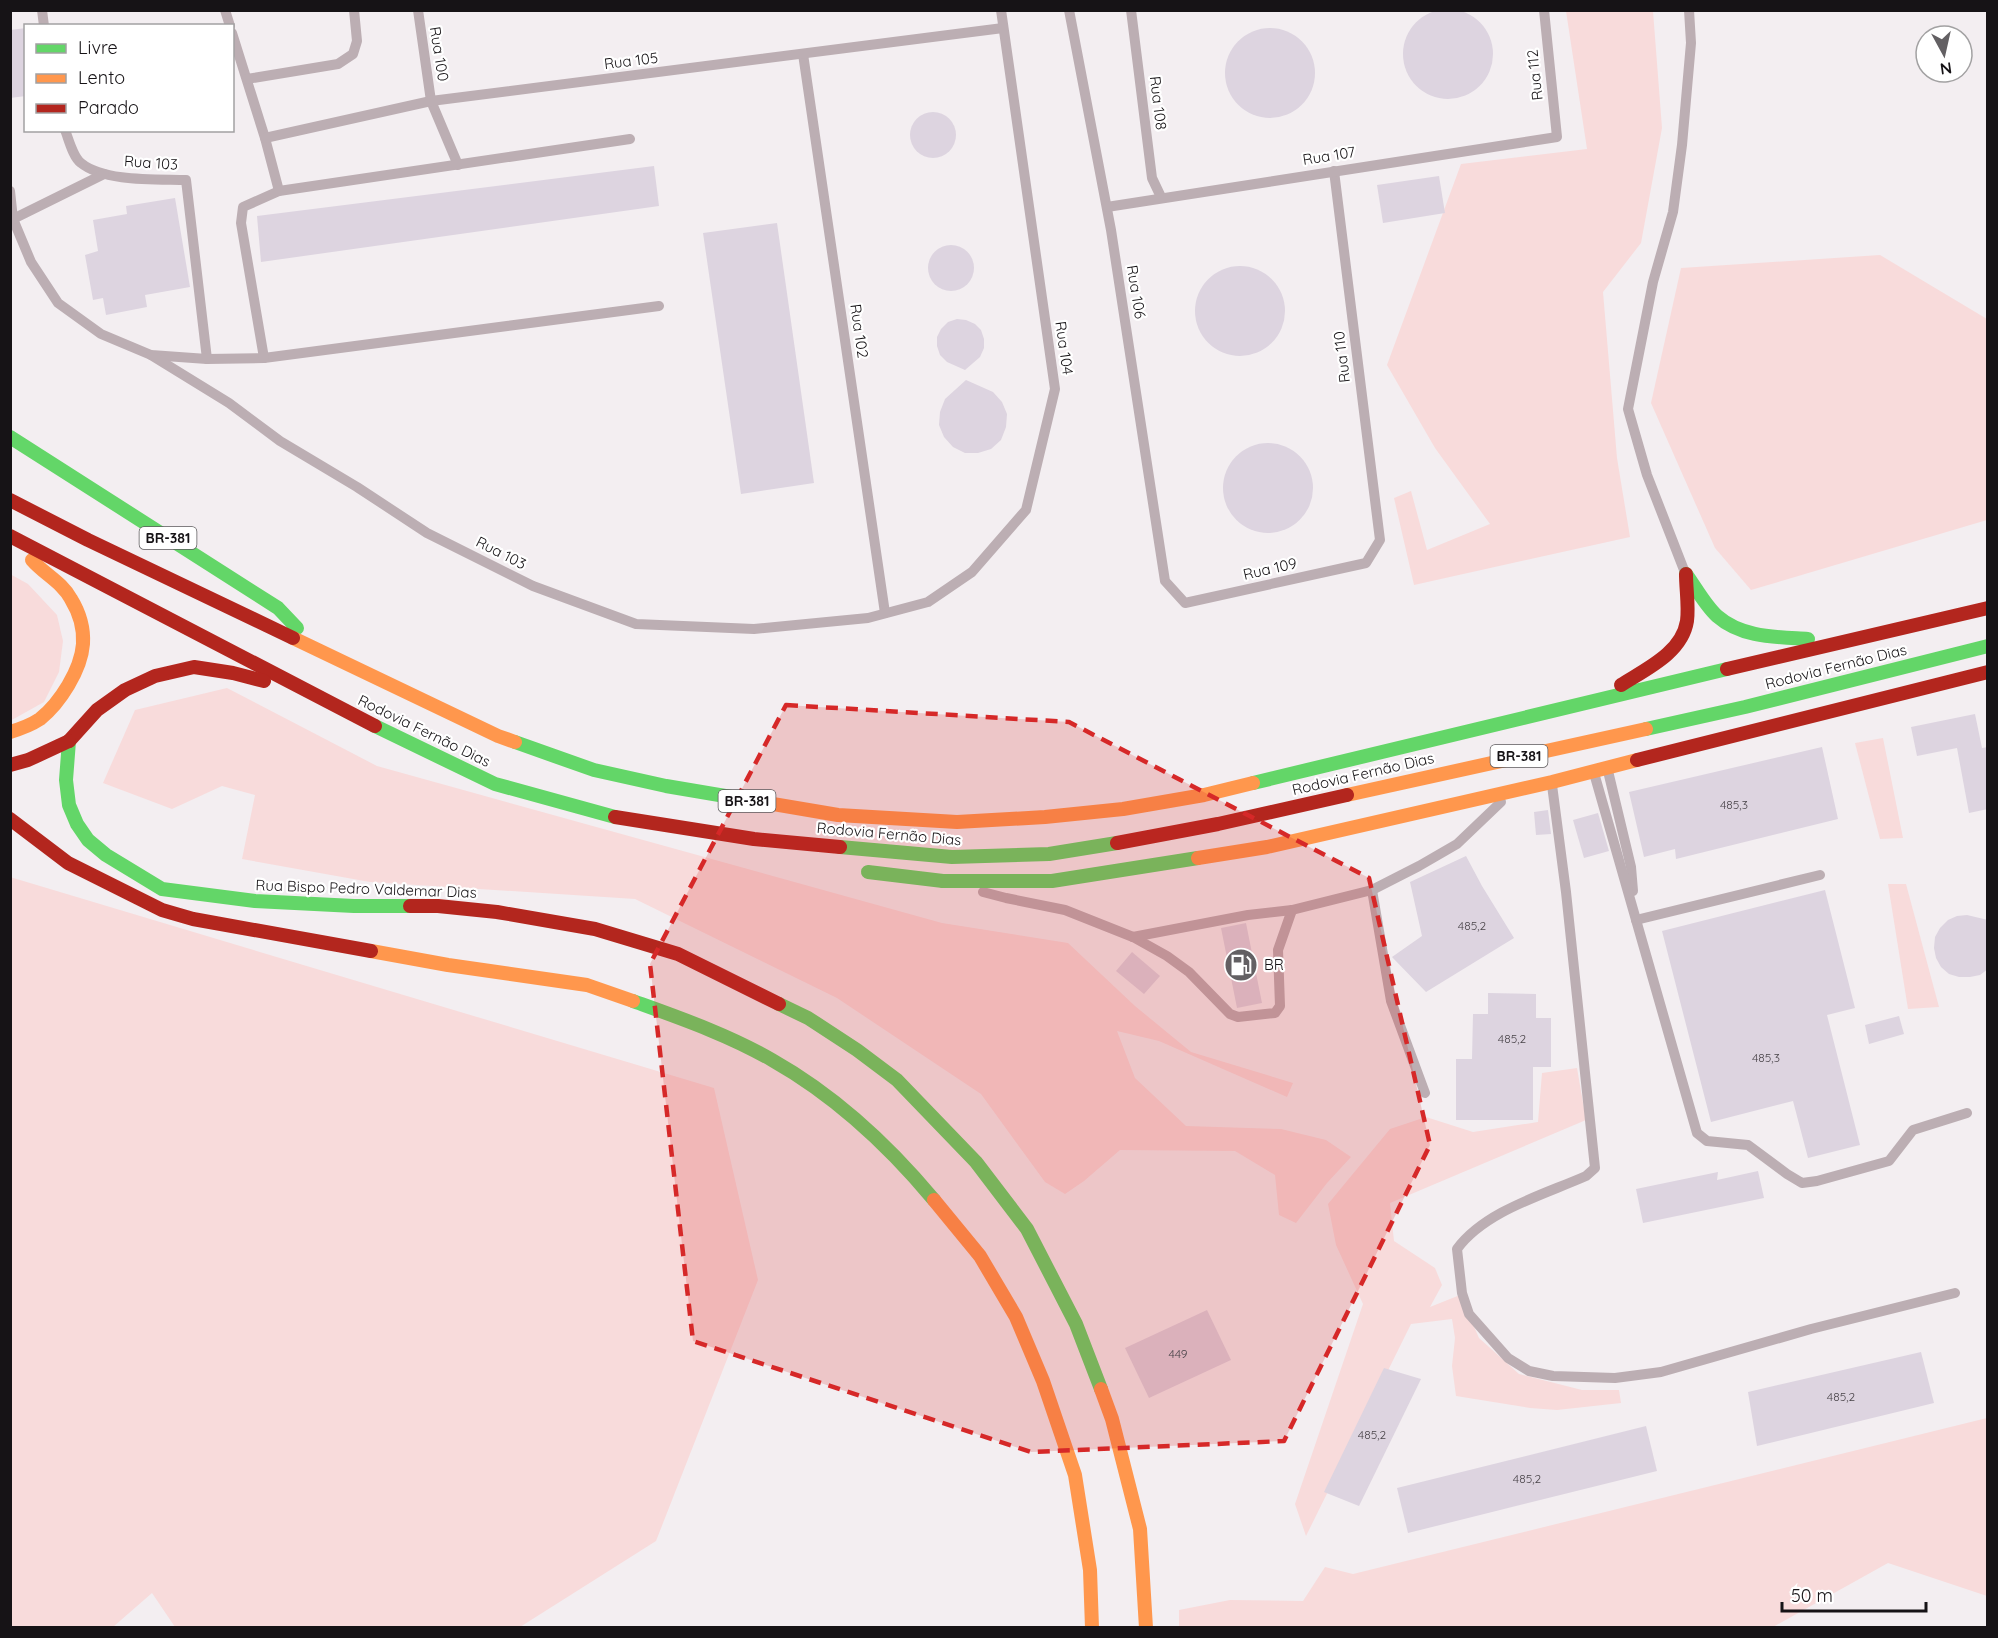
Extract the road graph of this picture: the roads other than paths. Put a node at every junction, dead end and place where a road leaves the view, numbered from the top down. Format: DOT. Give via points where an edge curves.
graph roads {
  1 [pos="354,10"];
  2 [pos="418,10"];
  3 [pos="1001,10"];
  4 [pos="1069,10"];
  5 [pos="1131,10"];
  6 [pos="1544,10"];
  7 [pos="1689,10"];
  8 [pos="1003,28"];
  9 [pos="234,39"];
  10 [pos="803,54"];
  11 [pos="247,80"];
  12 [pos="431,101"];
  13 [pos="66,132"];
  14 [pos="1557,137"];
  15 [pos="265,138"];
  16 [pos="630,139"];
  17 [pos="458,165"];
  18 [pos="1334,171"];
  19 [pos="104,174"];
  20 [pos="279,190"];
  21 [pos="10,191"];
  22 [pos="1161,197"];
  23 [pos="1107,207"];
  24 [pos="13,219"];
  25 [pos="659,306"];
  26 [pos="151,355"];
  27 [pos="264,358"];
  28 [pos="207,360"];
  29 [pos="10,437"];
  30 [pos="10,500"];
  31 [pos="13,537"];
  32 [pos="1380,540"];
  33 [pos="1686,574"];
  34 [pos="1165,580"];
  35 [pos="1988,608"];
  36 [pos="885,614"];
  37 [pos="1849,640"];
  38 [pos="1988,646"];
  39 [pos="316,650"];
  40 [pos="1988,672"];
  41 [pos="315,695"];
  42 [pos="1598,699"];
  43 [pos="10,732"];
  44 [pos="69,741"];
  45 [pos="10,765"];
  46 [pos="1607,768"];
  47 [pos="1593,771"];
  48 [pos="1552,782"];
  49 [pos="1513,791"];
  50 [pos="10,819"];
  51 [pos="754,839"];
  52 [pos="822,858"];
  53 [pos="856,868"];
  54 [pos="1820,875"];
  55 [pos="943,881"];
  56 [pos="1372,890"];
  57 [pos="1292,910"];
  58 [pos="1635,914"];
  59 [pos="1133,937"];
  60 [pos="1425,1093"];
  61 [pos="1967,1113"];
  62 [pos="1955,1293"];
  63 [pos="1092,1628"];
  64 [pos="1146,1628"];
  1 -- 11 [label="lane" via="357,41 353,54 338,64"];
  2 -- 12 [label="lane, Rua 100"];
  3 -- 8 [label="lane, Rua 104"];
  4 -- 23 [label="lane, Rua 106"];
  5 -- 22 [label="lane, Rua 108" via="1152,178"];
  6 -- 14 [label="lane, Rua 112"];
  7 -- 33 [label="lane" via="1691,43 1673,212 1653,282 1628,409 1647,475"];
  8 -- 10 [label="lane, Rua 105"];
  8 -- 36 [label="lane, Rua 104" via="1054,389 1026,510 972,572 928,602"];
  9 -- 11 [label="lane"];
  10 -- 12 [label="lane, Rua 105"];
  10 -- 36 [label="lane, Rua 102"];
  11 -- 15 [label="lane"];
  12 -- 15 [label="lane, Rua 105"];
  12 -- 17 [label="lane, Rua 100"];
  13 -- 19 [label="lane, Rua 103" via="81,163"];
  14 -- 18 [label="lane, Rua 107"];
  15 -- 20 [label="lane"];
  16 -- 17 [label="lane"];
  17 -- 20 [label="lane"];
  18 -- 22 [label="lane, Rua 107"];
  18 -- 32 [label="lane, Rua 110"];
  19 -- 24 [label="lane"];
  19 -- 28 [label="lane, Rua 103" via="186,180"];
  20 -- 27 [label="lane" via="243,207 241,223"];
  21 -- 24 [label="lane, Rua 103"];
  22 -- 23 [label="lane, Rua 107"];
  23 -- 34 [label="lane, Rua 106"];
  24 -- 26 [label="lane, Rua 103" via="32,262 58,303 102,334"];
  25 -- 27 [label="lane, Rua 103"];
  26 -- 28 [label="lane, Rua 103"];
  26 -- 36 [label="lane, Rua 103" via="427,532 533,586 636,624 754,629"];
  27 -- 28 [label="lane, Rua 103"];
  29 -- 39 [label="main road, BR-381" via="278,608"];
  30 -- 39 [label="main road, Rodovia Fernão Dias / BR-381"];
  31 -- 41 [label="main road, Rodovia Fernão Dias / BR-381"];
  31 -- 43 [label="main road, BR-381" via="37,567 68,593 81,620 83,645 65,689 43,716"];
  32 -- 34 [label="lane, Rua 109" via="1366,563 1185,603"];
  33 -- 37 [label="main road, BR-381" via="1717,616 1738,630 1763,637"];
  33 -- 42 [label="main road" via="1687,621 1680,642 1657,662"];
  35 -- 37 [label="main road, Rodovia Fernão Dias / BR-381"];
  37 -- 42 [label="main road, Rodovia Fernão Dias / BR-381"];
  38 -- 51 [label="main road, Rodovia Fernão Dias / BR-381" via="1744,706 1125,842 1048,854 952,857"];
  39 -- 42 [label="main road, Rodovia Fernão Dias / BR-381" via="498,736 594,770 838,816 957,822 1045,817 1204,795"];
  40 -- 46 [label="main road, BR-381"];
  41 -- 44 [label="main road, BR-381" via="194,666 155,676 125,690 97,710"];
  41 -- 51 [label="main road, Rodovia Fernão Dias / BR-381" via="495,784 619,818"];
  44 -- 45 [label="main road"];
  44 -- 64 [label="main road, Rua Bispo Pedro Valdemar Dias" via="66,780 69,805 77,824 106,855 162,890 255,901 450,907 595,929 678,954 808,1018 897,1080 976,1162 1027,1229 1076,1324 1112,1419 1140,1529"];
  46 -- 47 [label="main road, BR-381"];
  46 -- 58 [label="lane" via="1631,867"];
  47 -- 48 [label="main road, BR-381"];
  47 -- 58 [label="lane"];
  48 -- 49 [label="main road, BR-381"];
  48 -- 62 [label="lane" via="1595,1168 1586,1176 1498,1214 1462,1241 1456,1249 1469,1314 1508,1358 1528,1371 1552,1376 1615,1378 1661,1372"];
  49 -- 55 [label="main road, BR-381" via="1188,861 1052,880"];
  49 -- 56 [label="lane" via="1457,844"];
  50 -- 63 [label="main road" via="68,863 162,909 349,947 587,985 690,1021 772,1060 841,1106 913,1175 981,1256 1016,1317 1075,1475 1090,1570"];
  51 -- 52 [label="main road, BR-381"];
  53 -- 55 [label="main road, BR-381"];
  54 -- 58 [label="lane"];
  55 -- 59 [label="lane" via="1065,910"];
  56 -- 57 [label="lane"];
  56 -- 60 [label="lane" via="1391,1001"];
  57 -- 59 [label="lane"];
  57 -- 59 [label="lane" via="1278,950 1280,1006 1275,1013 1238,1017 1230,1014 1189,972"];
  58 -- 61 [label="lane" via="1697,1133 1707,1141 1748,1145 1802,1183 1889,1161 1913,1131"];
}
